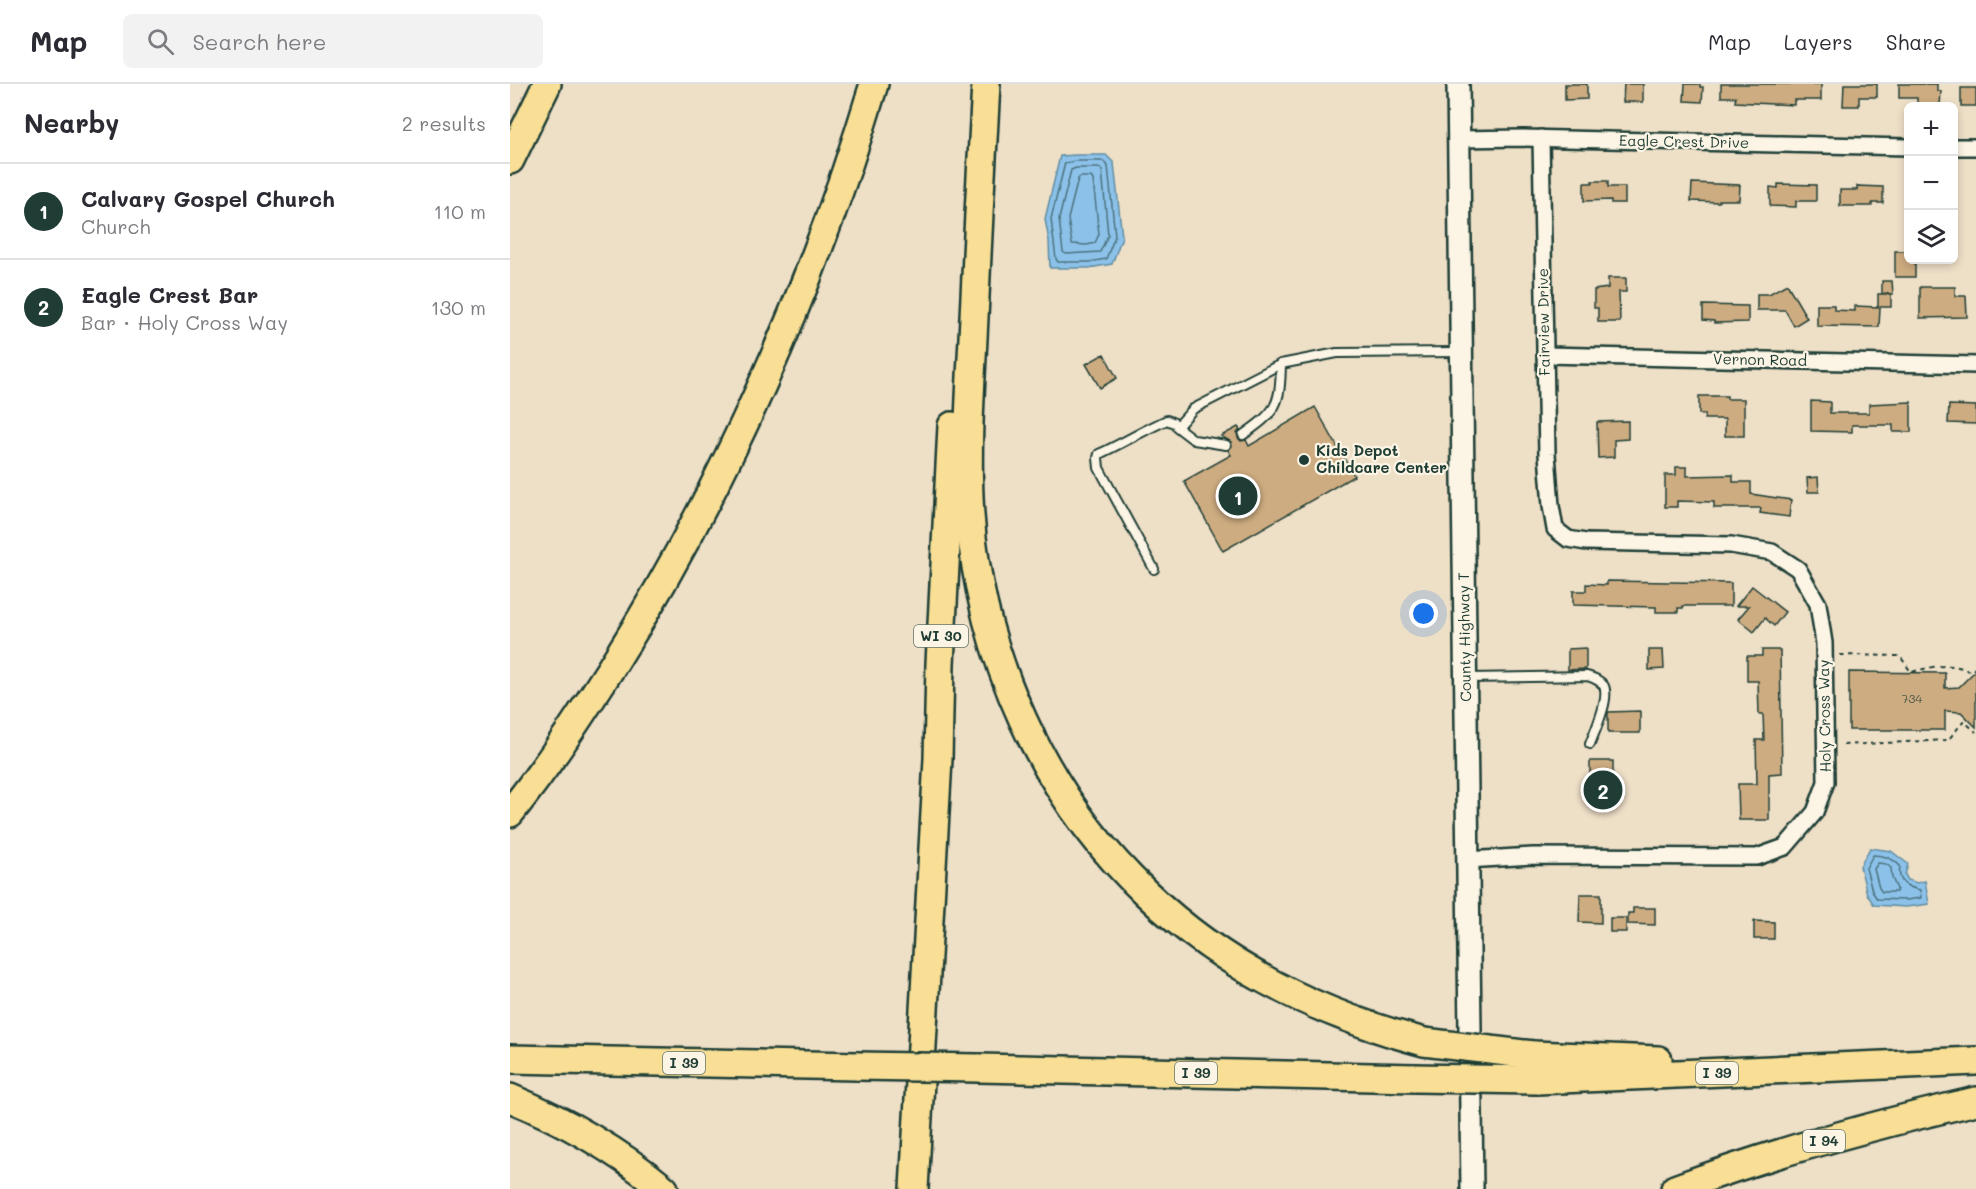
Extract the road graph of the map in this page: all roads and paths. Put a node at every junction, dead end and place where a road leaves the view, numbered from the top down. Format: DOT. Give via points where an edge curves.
graph roads {
  1 [pos="547,84"];
  2 [pos="874,84"];
  3 [pos="981,84"];
  4 [pos="986,84"];
  5 [pos="1458,84"];
  6 [pos="1540,138"];
  7 [pos="1459,139"];
  8 [pos="1904,147"];
  9 [pos="1958,147"];
  10 [pos="1976,147"];
  11 [pos="510,159"];
  12 [pos="1462,352"];
  13 [pos="1545,355"];
  14 [pos="1281,364"];
  15 [pos="1976,365"];
  16 [pos="1179,425"];
  17 [pos="1243,435"];
  18 [pos="1226,446"];
  19 [pos="1551,506"];
  20 [pos="1154,569"];
  21 [pos="1840,655"];
  22 [pos="1976,667"];
  23 [pos="1465,678"];
  24 [pos="1976,732"];
  25 [pos="1590,744"];
  26 [pos="1843,745"];
  27 [pos="510,813"];
  28 [pos="1467,860"];
  29 [pos="510,1059"];
  30 [pos="1976,1061"];
  31 [pos="1535,1068"];
  32 [pos="510,1098"];
  33 [pos="1976,1101"];
  34 [pos="663,1189"];
  35 [pos="914,1189"];
  36 [pos="1472,1189"];
  37 [pos="1675,1189"];
  1 -- 11 [label="highway"];
  2 -- 27 [label="highway" via="810,268 774,354 678,556 576,722"];
  3 -- 35 [label="highway, WI 30" via="948,491 938,759"];
  4 -- 31 [label="highway, bridge" via="968,450 970,515 983,603 997,653 1022,717 1066,796 1094,836 1145,892 1179,922 1260,977 1360,1023"];
  5 -- 7 [label="main road, County Highway T"];
  6 -- 7 [label="street, Eagle Crest Drive"];
  6 -- 8 [label="street, Eagle Crest Drive"];
  6 -- 13 [label="street, Fairview Drive"];
  7 -- 12 [label="main road, County Highway T"];
  9 -- 10 [label="street"];
  12 -- 14 [label="lane" via="1337,353"];
  12 -- 23 [label="main road, County Highway T"];
  13 -- 15 [label="street, Vernon Road"];
  13 -- 19 [label="street, Fairview Drive"];
  14 -- 16 [label="lane" via="1193,409"];
  14 -- 17 [label="lane" via="1280,396 1267,418"];
  16 -- 18 [label="lane" via="1194,440"];
  16 -- 20 [label="lane" via="1167,420 1099,454 1098,458 1099,468"];
  19 -- 28 [label="street, Holy Cross Way" via="1555,529 1568,539 1731,545 1772,552 1798,569 1818,604 1824,643 1826,782 1815,812 1785,847 1756,857 1533,856"];
  21 -- 22 [label="path" via="1900,656 1911,672 1937,666 1960,666 1971,672"];
  23 -- 25 [label="lane" via="1587,676 1599,680 1605,697"];
  23 -- 28 [label="main road, County Highway T"];
  24 -- 26 [label="path" via="1964,721 1948,740"];
  28 -- 36 [label="main road, County Highway T"];
  29 -- 31 [label="highway, I 39, bridge" via="1415,1078"];
  30 -- 31 [label="highway, I 39" via="1896,1066"];
  32 -- 34 [label="highway" via="593,1139"];
  33 -- 37 [label="highway, I 94" via="1744,1164"];
}
